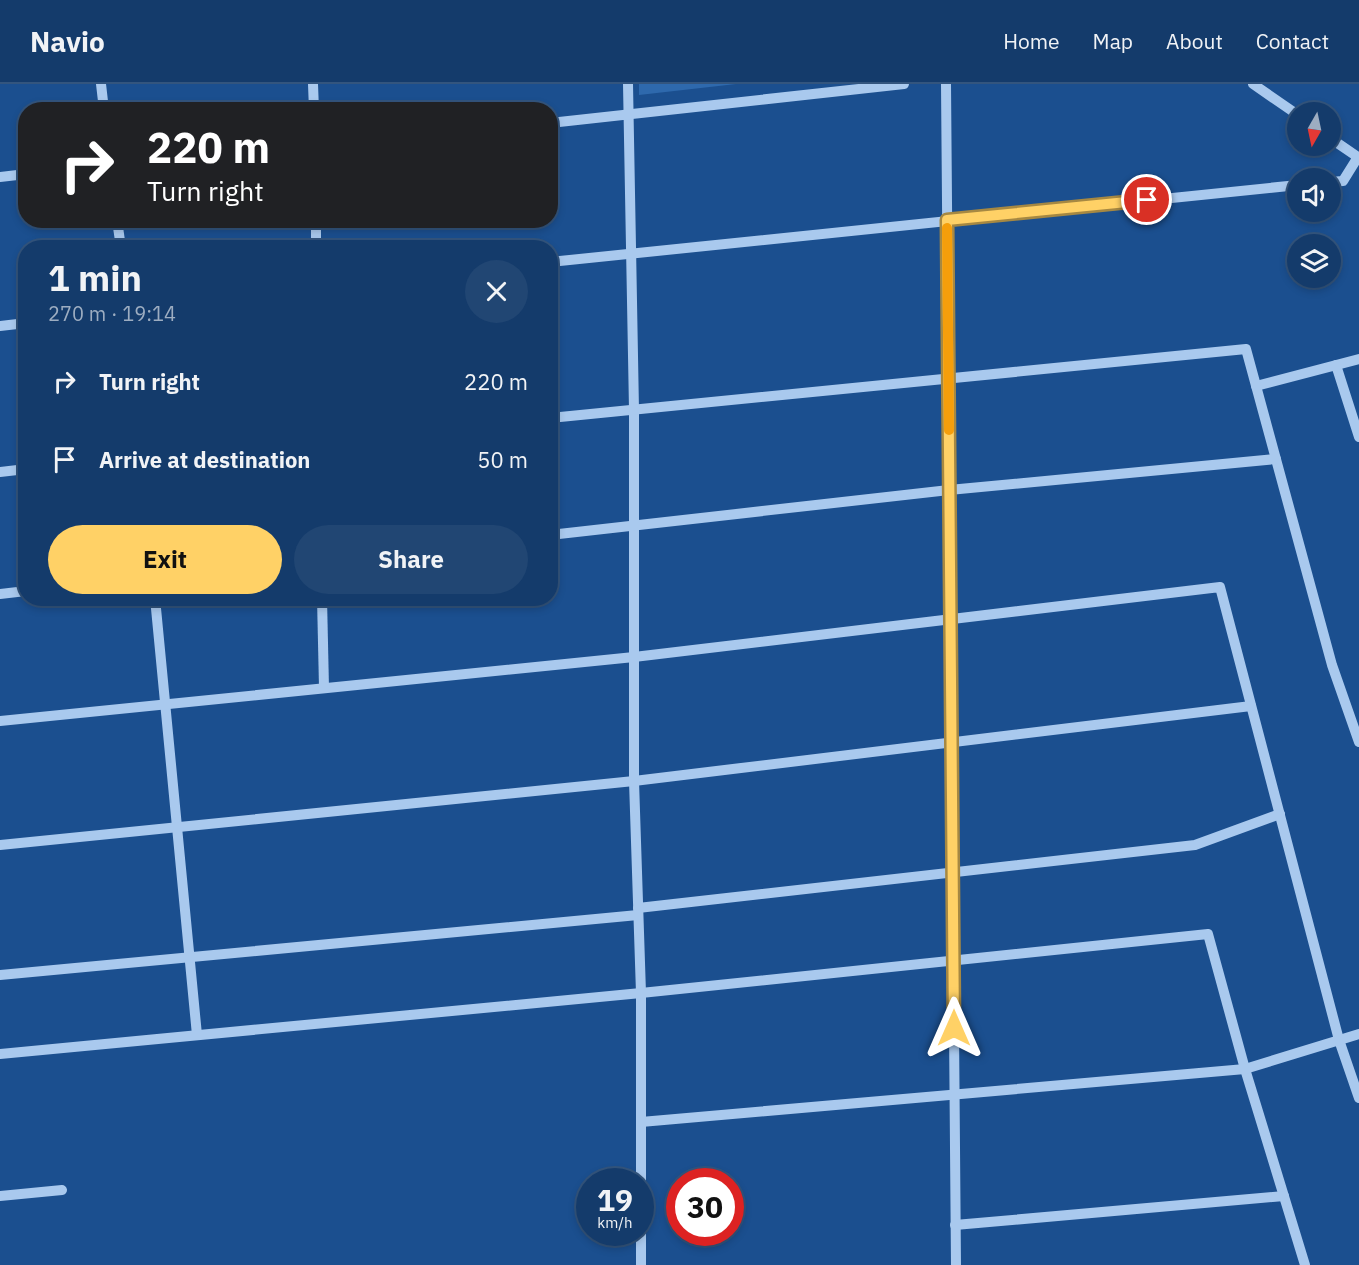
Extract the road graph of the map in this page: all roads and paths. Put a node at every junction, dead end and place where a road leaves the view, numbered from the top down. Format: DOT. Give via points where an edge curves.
graph roads {
  1 [pos="101,84"];
  2 [pos="313,84"];
  3 [pos="628,84"];
  4 [pos="904,84"];
  5 [pos="946,84"];
  6 [pos="1252,84"];
  7 [pos="103,102"];
  8 [pos="314,102"];
  9 [pos="1287,108"];
  10 [pos="629,115"];
  11 [pos="558,122"];
  12 [pos="1341,145"];
  13 [pos="18,175"];
  14 [pos="0,177"];
  15 [pos="1341,181"];
  16 [pos="1287,186"];
  17 [pos="947,220"];
  18 [pos="632,252"];
  19 [pos="558,261"];
  20 [pos="18,324"];
  21 [pos="0,326"];
  22 [pos="1359,358"];
  23 [pos="1336,365"];
  24 [pos="948,378"];
  25 [pos="1256,386"];
  26 [pos="634,410"];
  27 [pos="558,417"];
  28 [pos="1359,437"];
  29 [pos="1276,459"];
  30 [pos="18,470"];
  31 [pos="0,472"];
  32 [pos="949,490"];
  33 [pos="634,526"];
  34 [pos="558,534"];
  35 [pos="18,592"];
  36 [pos="0,594"];
  37 [pos="156,606"];
  38 [pos="322,606"];
  39 [pos="950,618"];
  40 [pos="634,657"];
  41 [pos="324,688"];
  42 [pos="165,704"];
  43 [pos="1251,706"];
  44 [pos="0,721"];
  45 [pos="951,742"];
  46 [pos="1359,742"];
  47 [pos="634,781"];
  48 [pos="1280,814"];
  49 [pos="177,827"];
  50 [pos="0,845"];
  51 [pos="952,872"];
  52 [pos="638,911"];
  53 [pos="189,957"];
  54 [pos="953,961"];
  55 [pos="0,975"];
  56 [pos="641,993"];
  57 [pos="1359,1034"];
  58 [pos="197,1035"];
  59 [pos="1340,1040"];
  60 [pos="0,1054"];
  61 [pos="1245,1069"];
  62 [pos="954,1094"];
  63 [pos="1359,1098"];
  64 [pos="641,1122"];
  65 [pos="62,1191"];
  66 [pos="0,1196"];
  67 [pos="1284,1196"];
  68 [pos="956,1225"];
  69 [pos="641,1265"];
  70 [pos="956,1265"];
  71 [pos="1305,1265"];
  1 -- 7 [label="street"];
  2 -- 8 [label="street"];
  3 -- 10 [label="street"];
  4 -- 10 [label="street"];
  5 -- 17 [label="street"];
  6 -- 9 [label="street"];
  10 -- 11 [label="street"];
  10 -- 18 [label="street"];
  12 -- 15 [label="street" via="1358,157"];
  13 -- 14 [label="street"];
  16 -- 17 [label="street"];
  17 -- 18 [label="street"];
  17 -- 24 [label="street"];
  18 -- 19 [label="street"];
  18 -- 26 [label="street"];
  20 -- 21 [label="street"];
  22 -- 23 [label="street"];
  23 -- 25 [label="street"];
  23 -- 28 [label="street"];
  24 -- 25 [label="street" via="1246,349"];
  24 -- 26 [label="street"];
  24 -- 32 [label="street"];
  25 -- 29 [label="street"];
  26 -- 27 [label="street"];
  26 -- 33 [label="street"];
  29 -- 32 [label="street"];
  29 -- 46 [label="street" via="1332,665"];
  30 -- 31 [label="street"];
  32 -- 33 [label="street"];
  32 -- 39 [label="street"];
  33 -- 34 [label="street"];
  33 -- 40 [label="street"];
  35 -- 36 [label="street"];
  37 -- 42 [label="street"];
  38 -- 41 [label="street"];
  39 -- 40 [label="street"];
  39 -- 43 [label="street" via="1220,587"];
  39 -- 45 [label="street"];
  40 -- 41 [label="street"];
  40 -- 47 [label="street"];
  41 -- 42 [label="street"];
  42 -- 44 [label="street"];
  42 -- 49 [label="street"];
  43 -- 45 [label="street"];
  43 -- 48 [label="street"];
  45 -- 47 [label="street"];
  45 -- 51 [label="street"];
  47 -- 49 [label="street"];
  47 -- 52 [label="street"];
  48 -- 51 [label="street" via="1195,845"];
  48 -- 59 [label="street"];
  49 -- 50 [label="street"];
  49 -- 53 [label="street"];
  51 -- 52 [label="street"];
  51 -- 54 [label="street"];
  52 -- 53 [label="street"];
  52 -- 56 [label="street"];
  53 -- 55 [label="street"];
  53 -- 58 [label="street"];
  54 -- 56 [label="street"];
  54 -- 61 [label="street" via="1208,934"];
  54 -- 62 [label="street"];
  56 -- 58 [label="street"];
  56 -- 64 [label="street"];
  57 -- 59 [label="street"];
  58 -- 60 [label="street"];
  59 -- 61 [label="street"];
  59 -- 63 [label="street"];
  61 -- 62 [label="street"];
  61 -- 67 [label="street"];
  62 -- 64 [label="street"];
  62 -- 68 [label="street"];
  64 -- 69 [label="street"];
  65 -- 66 [label="street"];
  67 -- 68 [label="street"];
  67 -- 71 [label="street"];
  68 -- 70 [label="street"];
}
